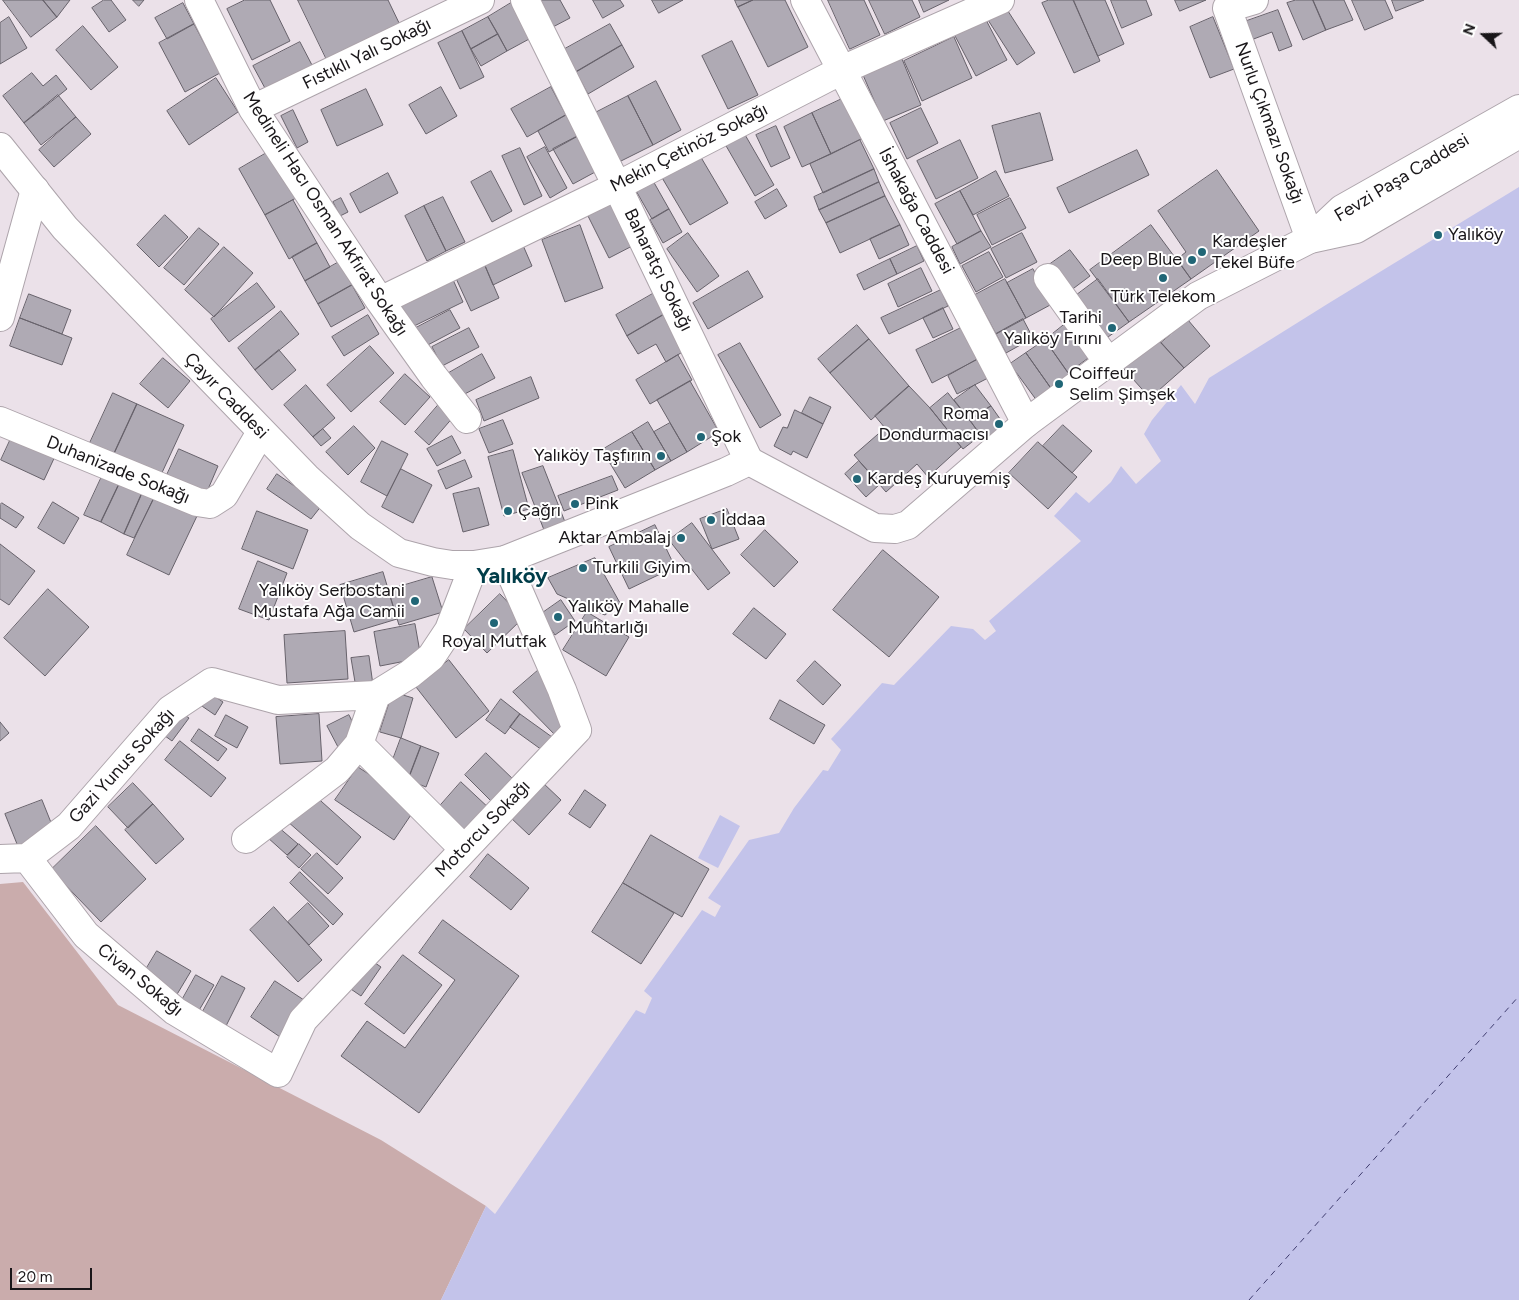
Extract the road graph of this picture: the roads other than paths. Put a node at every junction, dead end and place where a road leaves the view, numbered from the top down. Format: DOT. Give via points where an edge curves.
graph roads {
  1 [pos="199,0"];
  2 [pos="480,0"];
  3 [pos="525,0"];
  4 [pos="805,0"];
  5 [pos="1000,0"];
  6 [pos="1254,0"];
  7 [pos="842,70"];
  8 [pos="254,109"];
  9 [pos="1519,109"];
  10 [pos="1519,134"];
  11 [pos="0,147"];
  12 [pos="617,186"];
  13 [pos="35,190"];
  14 [pos="1310,238"];
  15 [pos="1048,278"];
  16 [pos="380,301"];
  17 [pos="0,317"];
  18 [pos="1108,362"];
  19 [pos="466,419"];
  20 [pos="0,421"];
  21 [pos="1026,423"];
  22 [pos="261,432"];
  23 [pos="749,461"];
  24 [pos="493,562"];
  25 [pos="376,695"];
  26 [pos="359,744"];
  27 [pos="246,839"];
  28 [pos="464,849"];
  29 [pos="27,858"];
  30 [pos="0,859"];
  31 [pos="278,1073"];
  1 -- 8 [label="street, Medineli Hacı Osman Akfırat Sokağı"];
  2 -- 8 [label="street, Fıstıklı Yalı Sokağı"];
  3 -- 12 [label="street, Baharatçı Sokağı"];
  4 -- 7 [label="street, İshakağa Caddesi"];
  5 -- 7 [label="street, Mekin Çetinöz Sokağı"];
  6 -- 14 [label="street, Nurlu Çıkmazı Sokağı" via="1227,8"];
  7 -- 12 [label="street, Mekin Çetinöz Sokağı"];
  7 -- 21 [label="street, İshakağa Caddesi"];
  8 -- 16 [label="street, Medineli Hacı Osman Akfırat Sokağı"];
  9 -- 14 [label="street, Fevzi Paşa Caddesi" via="1342,209"];
  10 -- 14 [label="street, Fevzi Paşa Caddesi" via="1356,229"];
  11 -- 13 [label="street, Çayır Caddesi"];
  12 -- 16 [label="street, Mekin Çetinöz Sokağı"];
  12 -- 23 [label="street, Baharatçı Sokağı"];
  13 -- 17 [label="street"];
  13 -- 22 [label="street, Çayır Caddesi" via="65,228"];
  14 -- 18 [label="street" via="1198,296"];
  15 -- 18 [label="street"];
  16 -- 19 [label="street, Medineli Hacı Osman Akfırat Sokağı"];
  18 -- 21 [label="street"];
  20 -- 22 [label="street, Duhanizade Sokağı" via="197,502 210,504 224,495"];
  21 -- 23 [label="street" via="908,525 895,529 875,528"];
  22 -- 24 [label="street, Çayır Caddesi" via="360,526 399,552 452,565"];
  23 -- 24 [label="street"];
  24 -- 25 [label="street, Gazi Yunus Sokağı" via="432,657"];
  24 -- 28 [label="street, Motorcu Sokağı" via="562,690 577,730"];
  25 -- 26 [label="street"];
  25 -- 29 [label="street, Gazi Yunus Sokağı" via="278,700 212,682 170,710 69,826"];
  26 -- 27 [label="street" via="337,770"];
  26 -- 28 [label="street"];
  28 -- 31 [label="street, Motorcu Sokağı" via="303,1020"];
  29 -- 30 [label="street"];
  29 -- 31 [label="street, Civan Sokağı" via="86,936 175,1011"];
}
